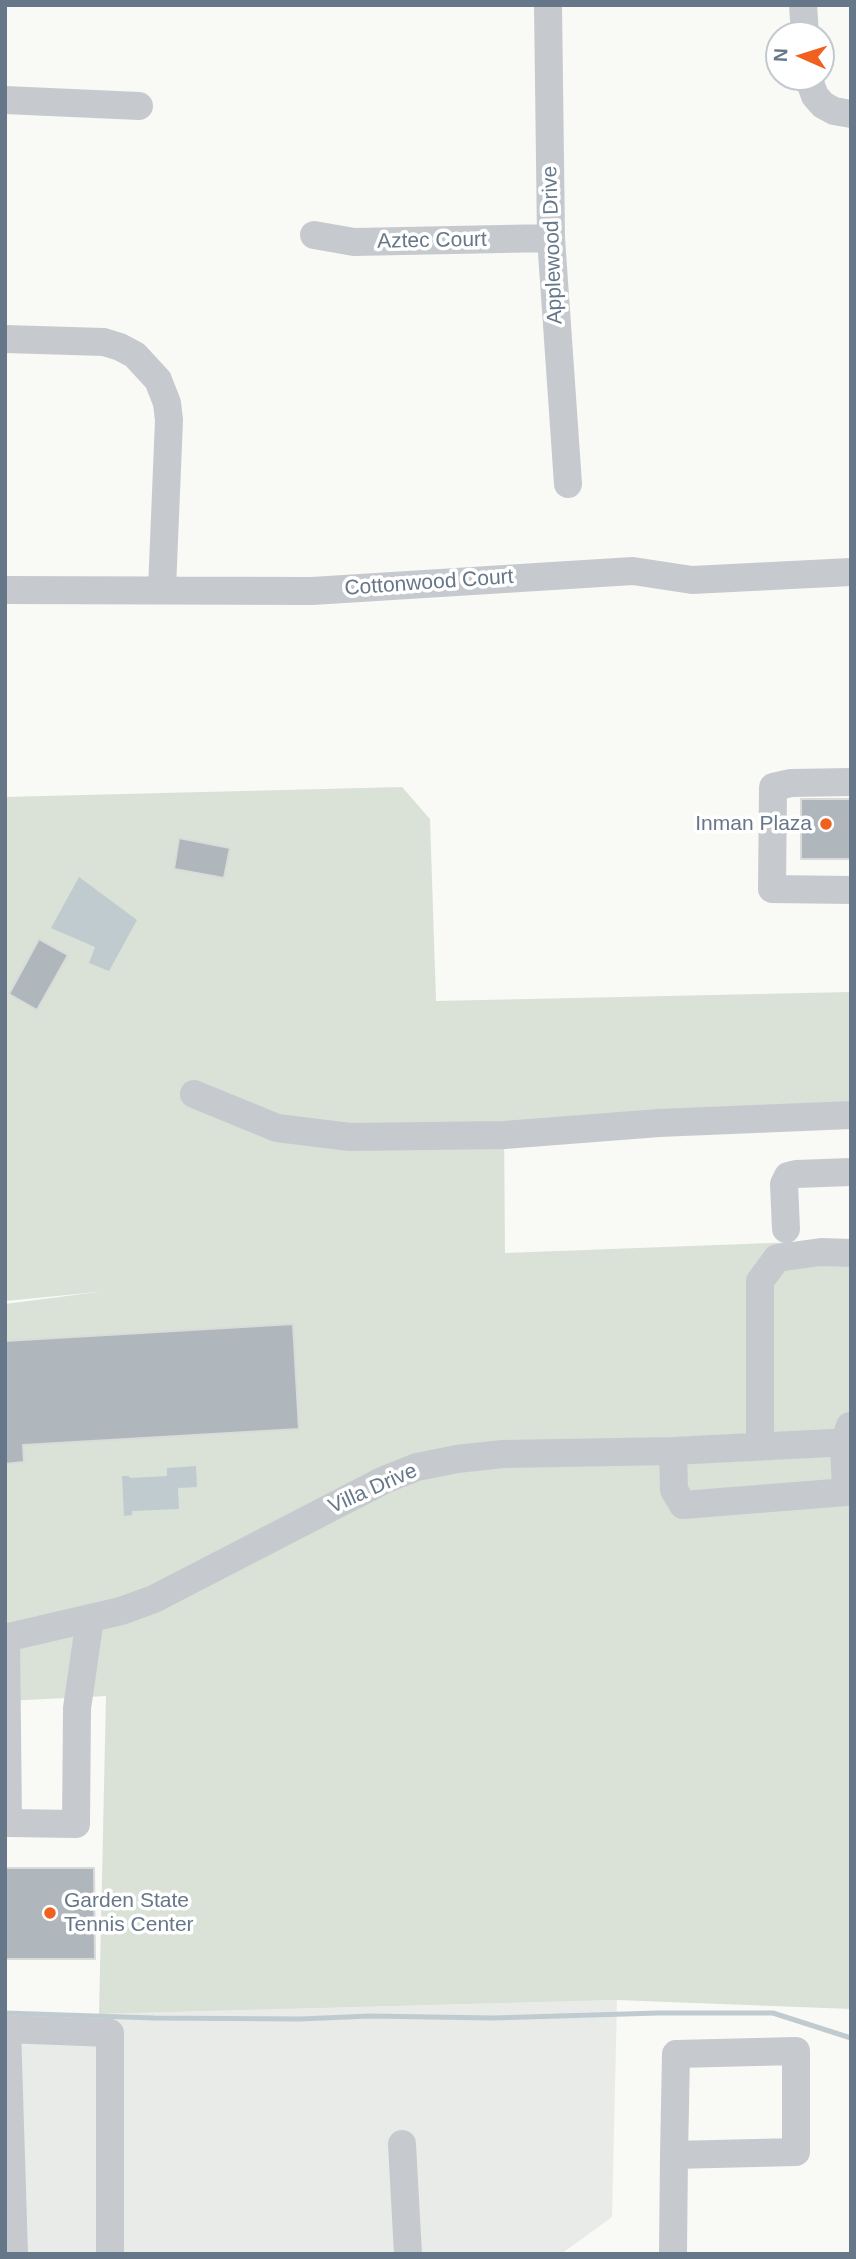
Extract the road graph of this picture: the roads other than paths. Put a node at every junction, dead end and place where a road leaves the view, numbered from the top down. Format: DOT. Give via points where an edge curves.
graph roads {
  1 [pos="548,5"];
  2 [pos="813,91"];
  3 [pos="5,100"];
  4 [pos="139,106"];
  5 [pos="851,114"];
  6 [pos="314,235"];
  7 [pos="551,238"];
  8 [pos="5,339"];
  9 [pos="568,484"];
  10 [pos="851,572"];
  11 [pos="162,589"];
  12 [pos="5,590"];
  13 [pos="851,782"];
  14 [pos="851,890"];
  15 [pos="194,1094"];
  16 [pos="851,1115"];
  17 [pos="851,1172"];
  18 [pos="786,1229"];
  19 [pos="851,1253"];
  20 [pos="848,1437"];
  21 [pos="760,1447"];
  22 [pos="673,1451"];
  23 [pos="848,1492"];
  24 [pos="90,1619"];
  25 [pos="6,1637"];
  26 [pos="6,2029"];
  27 [pos="402,2144"];
  28 [pos="674,2155"];
  29 [pos="14,2254"];
  30 [pos="110,2254"];
  31 [pos="408,2254"];
  32 [pos="673,2254"];
  1 -- 7 [label="street, Applewood Drive"];
  2 -- 5 [label="street" via="823,105"];
  3 -- 4 [label="street"];
  6 -- 7 [label="street, Aztec Court" via="354,242"];
  7 -- 9 [label="street, Applewood Drive"];
  8 -- 11 [label="street" via="104,342 135,355 158,380 169,420"];
  10 -- 11 [label="street, Cottonwood Court" via="692,580 633,571 312,591"];
  11 -- 12 [label="street, Cottonwood Court"];
  13 -- 14 [label="street" via="774,787 772,889"];
  15 -- 16 [label="street" via="277,1128 350,1137 490,1136"];
  17 -- 18 [label="street" via="788,1176 784,1184"];
  19 -- 21 [label="street" via="777,1258 760,1281"];
  20 -- 21 [label="street, Villa Drive"];
  20 -- 23 [label="street"];
  21 -- 22 [label="street, Villa Drive"];
  22 -- 23 [label="street" via="674,1490 682,1505"];
  22 -- 24 [label="street, Villa Drive" via="503,1454 417,1467 154,1599"];
  24 -- 25 [label="street, Villa Drive"];
  24 -- 25 [label="street" via="77,1708 76,1824 8,1823"];
  26 -- 29 [label="street"];
  26 -- 30 [label="street" via="110,2033"];
  27 -- 31 [label="street"];
  28 -- 28 [label="street" via="676,2054 796,2051 796,2152"];
  28 -- 32 [label="street"];
}
